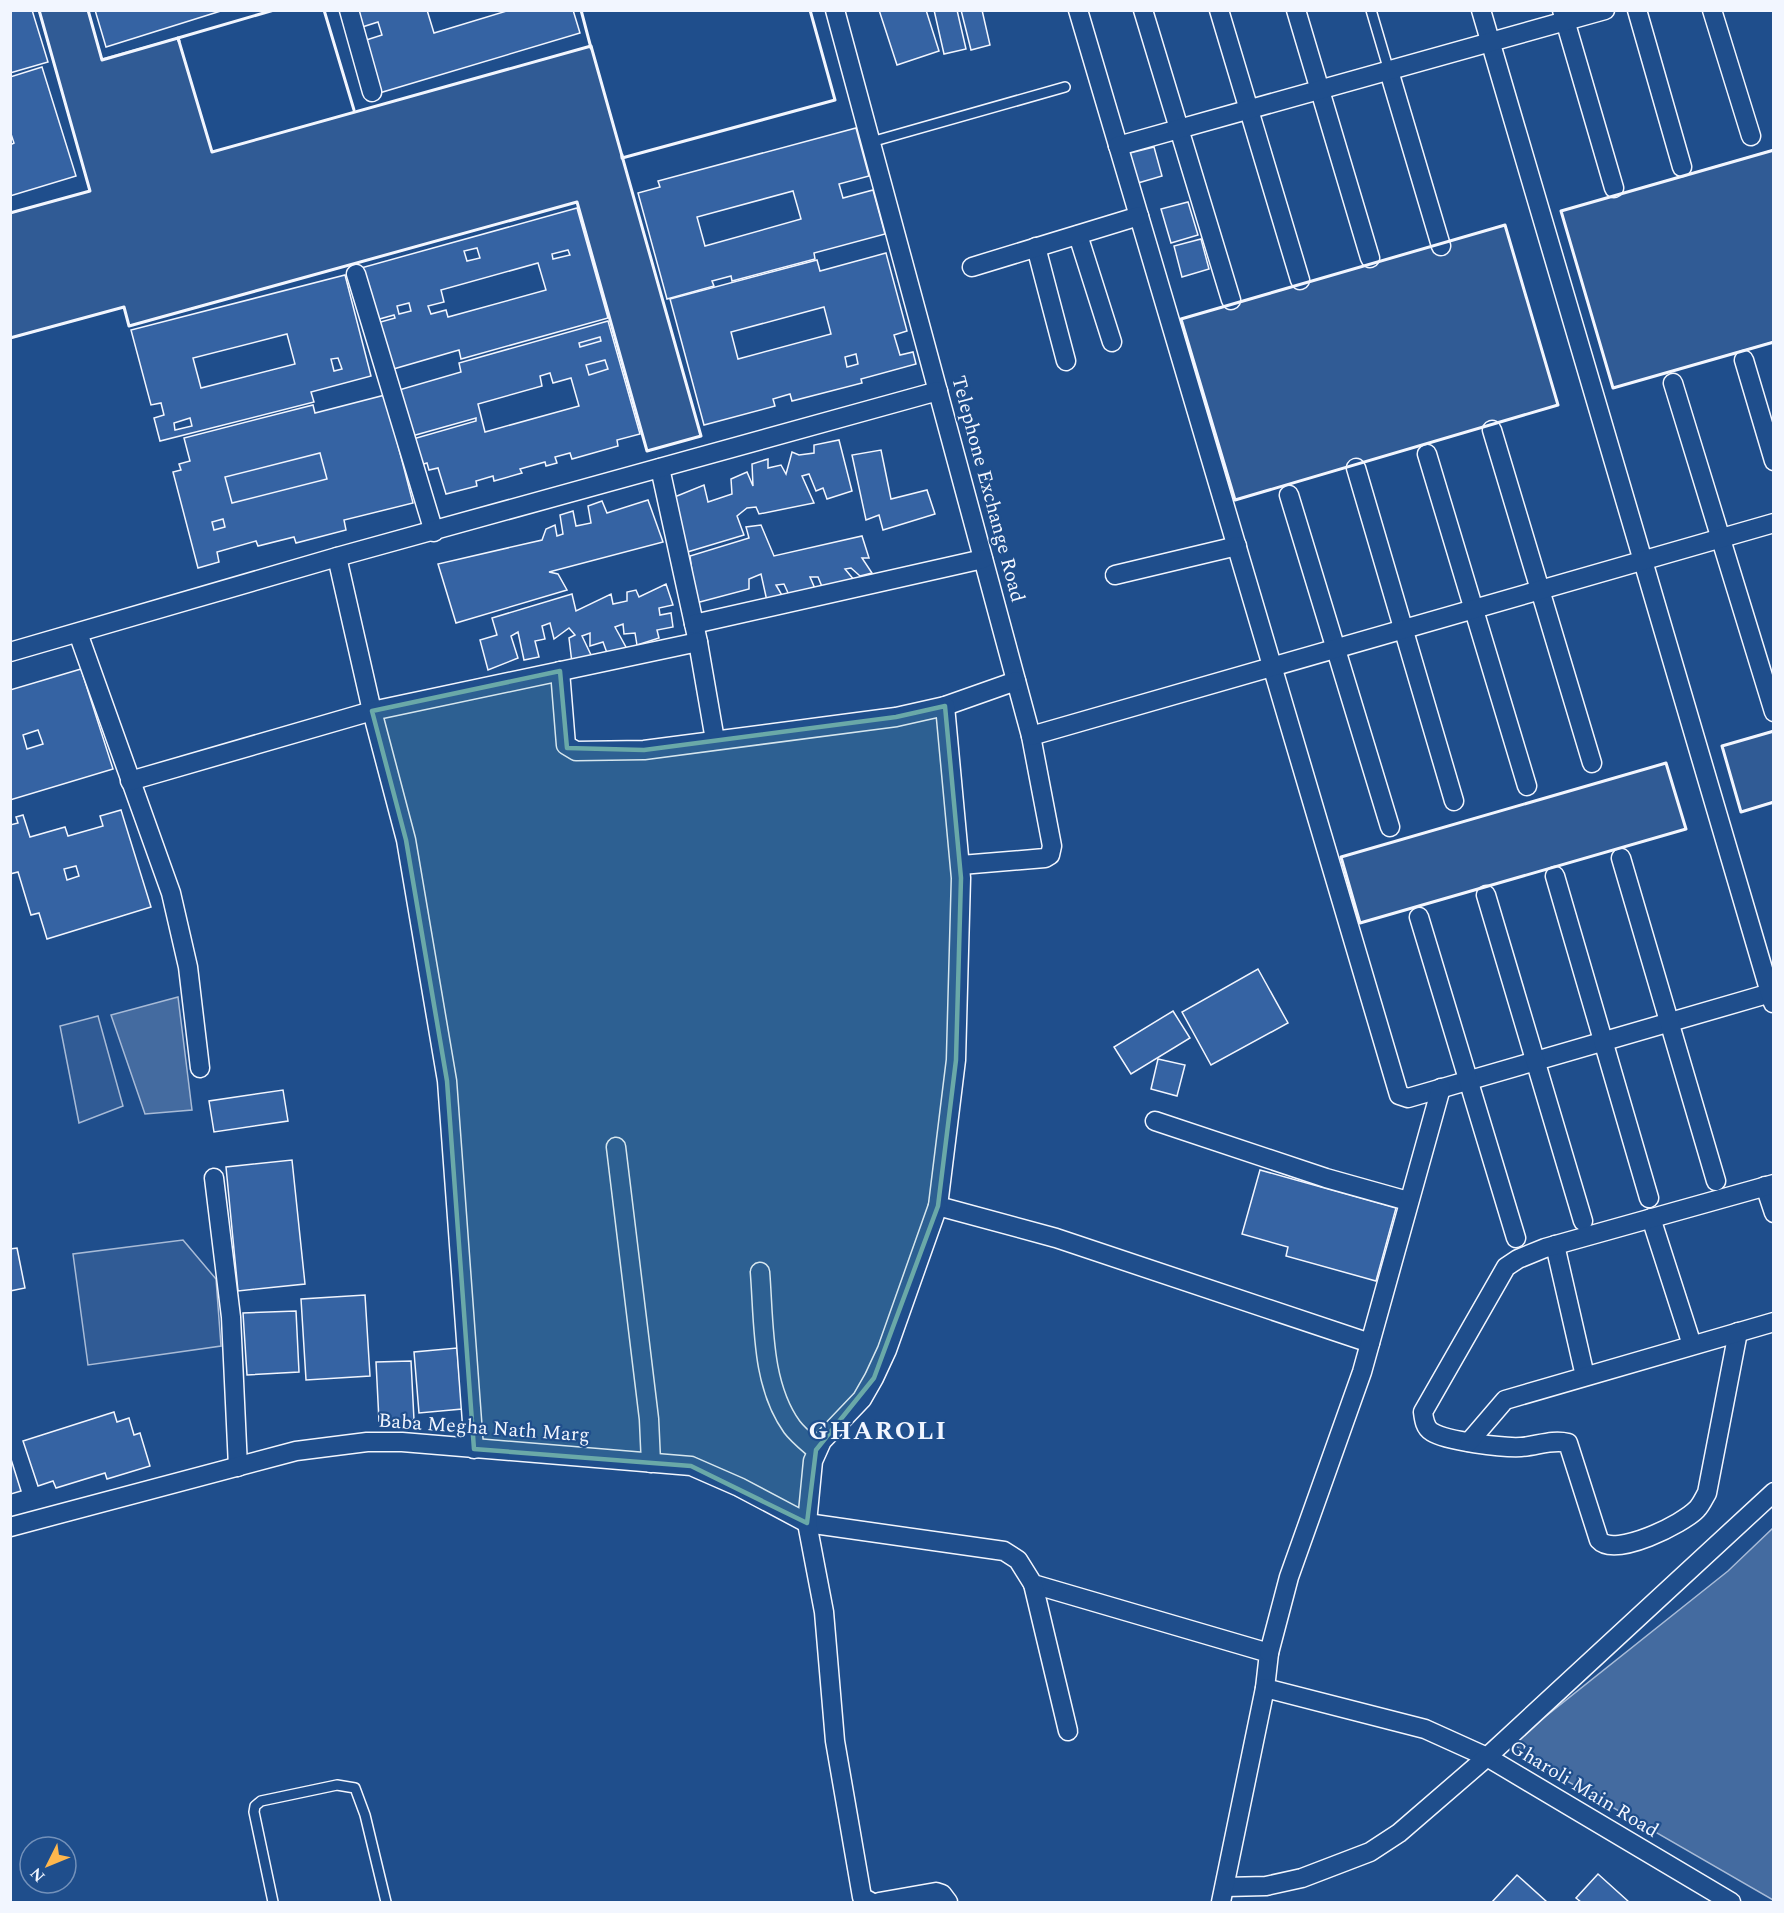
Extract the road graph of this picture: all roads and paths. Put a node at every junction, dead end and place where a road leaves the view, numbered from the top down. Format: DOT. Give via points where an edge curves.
graph roads {
  1 [pos="349,10"];
  2 [pos="835,10"];
  3 [pos="1078,10"];
  4 [pos="1143,10"];
  5 [pos="1220,10"];
  6 [pos="1296,10"];
  7 [pos="1371,10"];
  8 [pos="1481,10"];
  9 [pos="1605,10"];
  10 [pos="1637,10"];
  11 [pos="1712,10"];
  12 [pos="1564,16"];
  13 [pos="1490,42"];
  14 [pos="1389,70"];
  15 [pos="1065,87"];
  16 [pos="1319,90"];
  17 [pos="372,92"];
  18 [pos="1249,110"];
  19 [pos="1179,129"];
  20 [pos="1751,136"];
  21 [pos="871,142"];
  22 [pos="1119,146"];
  23 [pos="1682,167"];
  24 [pos="1614,188"];
  25 [pos="1139,216"];
  26 [pos="1078,235"];
  27 [pos="1441,246"];
  28 [pos="1036,247"];
  29 [pos="1370,258"];
  30 [pos="972,267"];
  31 [pos="356,274"];
  32 [pos="1299,280"];
  33 [pos="1231,300"];
  34 [pos="1112,342"];
  35 [pos="1744,360"];
  36 [pos="1066,361"];
  37 [pos="1673,383"];
  38 [pos="938,391"];
  39 [pos="1492,430"];
  40 [pos="1427,454"];
  41 [pos="1773,462"];
  42 [pos="660,468"];
  43 [pos="1356,468"];
  44 [pos="1289,495"];
  45 [pos="1773,523"];
  46 [pos="434,532"];
  47 [pos="1721,538"];
  48 [pos="1238,546"];
  49 [pos="337,557"];
  50 [pos="983,558"];
  51 [pos="1643,560"];
  52 [pos="1115,575"];
  53 [pos="1540,590"];
  54 [pos="1473,609"];
  55 [pos="694,624"];
  56 [pos="1403,629"];
  57 [pos="78,633"];
  58 [pos="698,642"];
  59 [pos="1336,648"];
  60 [pos="10,651"];
  61 [pos="1273,666"];
  62 [pos="560,671"];
  63 [pos="1016,681"];
  64 [pos="945,706"];
  65 [pos="372,711"];
  66 [pos="1773,712"];
  67 [pos="1031,736"];
  68 [pos="715,740"];
  69 [pos="1592,763"];
  70 [pos="130,781"];
  71 [pos="1527,786"];
  72 [pos="1454,801"];
  73 [pos="1390,827"];
  74 [pos="1621,858"];
  75 [pos="961,865"];
  76 [pos="1555,876"];
  77 [pos="1486,895"];
  78 [pos="1419,917"];
  79 [pos="1772,997"];
  80 [pos="1669,1022"];
  81 [pos="1603,1041"];
  82 [pos="1535,1061"];
  83 [pos="200,1068"];
  84 [pos="1468,1080"];
  85 [pos="1441,1088"];
  86 [pos="1155,1121"];
  87 [pos="616,1147"];
  88 [pos="214,1178"];
  89 [pos="1716,1181"];
  90 [pos="1769,1185"];
  91 [pos="1649,1198"];
  92 [pos="1408,1201"];
  93 [pos="938,1206"];
  94 [pos="1773,1213"];
  95 [pos="1652,1218"];
  96 [pos="1583,1221"];
  97 [pos="1516,1238"];
  98 [pos="1555,1245"];
  99 [pos="760,1272"];
  100 [pos="1773,1322"];
  101 [pos="1738,1332"];
  102 [pos="1370,1343"];
  103 [pos="1692,1345"];
  104 [pos="1585,1376"];
  105 [pos="1469,1442"];
  106 [pos="474,1449"];
  107 [pos="816,1450"];
  108 [pos="651,1463"];
  109 [pos="238,1467"];
  110 [pos="1773,1492"];
  111 [pos="807,1523"];
  112 [pos="10,1527"];
  113 [pos="1033,1584"];
  114 [pos="1269,1653"];
  115 [pos="1265,1688"];
  116 [pos="1068,1731"];
  117 [pos="1487,1757"];
  118 [pos="1223,1895"];
  119 [pos="273,1902"];
  120 [pos="386,1902"];
  121 [pos="871,1902"];
  122 [pos="879,1902"];
  123 [pos="948,1902"];
  124 [pos="1731,1902"];
  1 -- 17 [label="street"];
  2 -- 21 [label="street, Telephone Exchange Road"];
  3 -- 22 [label="street"];
  4 -- 19 [label="street"];
  5 -- 18 [label="street"];
  6 -- 16 [label="street"];
  7 -- 14 [label="lane"];
  8 -- 13 [label="street"];
  9 -- 12 [label="street"];
  10 -- 23 [label="street"];
  11 -- 20 [label="street"];
  12 -- 13 [label="street"];
  12 -- 24 [label="street"];
  13 -- 14 [label="street"];
  13 -- 51 [label="street"];
  14 -- 16 [label="street"];
  14 -- 27 [label="street"];
  15 -- 21 [label="lane"];
  16 -- 18 [label="street"];
  16 -- 29 [label="street"];
  18 -- 19 [label="street"];
  18 -- 32 [label="street"];
  19 -- 22 [label="street"];
  19 -- 33 [label="street"];
  21 -- 38 [label="street, Telephone Exchange Road"];
  22 -- 25 [label="street"];
  25 -- 26 [label="street"];
  25 -- 48 [label="street"];
  26 -- 28 [label="street"];
  26 -- 34 [label="street"];
  28 -- 30 [label="street"];
  28 -- 36 [label="street"];
  31 -- 46 [label="street"];
  35 -- 41 [label="street"];
  37 -- 47 [label="street"];
  38 -- 42 [label="street"];
  38 -- 50 [label="street, Telephone Exchange Road"];
  39 -- 53 [label="street"];
  40 -- 54 [label="street"];
  42 -- 46 [label="street"];
  42 -- 55 [label="street"];
  43 -- 56 [label="street"];
  44 -- 59 [label="street"];
  45 -- 47 [label="street"];
  46 -- 49 [label="street"];
  47 -- 51 [label="street"];
  47 -- 66 [label="street"];
  48 -- 52 [label="street"];
  48 -- 61 [label="street"];
  49 -- 57 [label="street"];
  49 -- 65 [label="street"];
  50 -- 55 [label="street"];
  50 -- 63 [label="street, Telephone Exchange Road"];
  51 -- 53 [label="street"];
  51 -- 79 [label="street"];
  53 -- 54 [label="street"];
  53 -- 69 [label="street"];
  54 -- 56 [label="street"];
  54 -- 71 [label="street"];
  55 -- 58 [label="street"];
  56 -- 59 [label="street"];
  56 -- 72 [label="street"];
  57 -- 60 [label="street"];
  57 -- 70 [label="street"];
  58 -- 62 [label="street"];
  58 -- 68 [label="street"];
  59 -- 61 [label="street"];
  59 -- 73 [label="street"];
  61 -- 67 [label="street"];
  61 -- 85 [label="street" via="1400,1095 1408,1098"];
  62 -- 65 [label="street"];
  62 -- 68 [label="street" via="566,745 570,749 644,750"];
  63 -- 64 [label="street"];
  63 -- 67 [label="street, Telephone Exchange Road"];
  64 -- 68 [label="street" via="896,717"];
  64 -- 75 [label="street"];
  65 -- 70 [label="street"];
  65 -- 106 [label="street" via="406,840 447,1081"];
  67 -- 75 [label="street, Telephone Exchange Road" via="1052,846 1050,855"];
  70 -- 83 [label="street" via="171,893 188,968"];
  74 -- 80 [label="street"];
  75 -- 93 [label="street" via="956,1060"];
  76 -- 81 [label="street"];
  77 -- 82 [label="street"];
  78 -- 84 [label="street"];
  79 -- 80 [label="street"];
  80 -- 81 [label="street"];
  80 -- 89 [label="street"];
  81 -- 82 [label="street"];
  81 -- 91 [label="street"];
  82 -- 84 [label="street"];
  82 -- 96 [label="street"];
  84 -- 85 [label="street"];
  84 -- 97 [label="street"];
  85 -- 92 [label="street"];
  86 -- 92 [label="street"];
  87 -- 108 [label="street"];
  88 -- 109 [label="street" via="231,1317"];
  90 -- 94 [label="street"];
  90 -- 95 [label="street"];
  92 -- 102 [label="street"];
  93 -- 102 [label="street" via="1056,1238"];
  93 -- 107 [label="street" via="874,1378 862,1399"];
  95 -- 98 [label="street"];
  95 -- 103 [label="street"];
  98 -- 104 [label="street"];
  98 -- 105 [label="street" via="1506,1267 1423,1412 1434,1433"];
  99 -- 107 [label="street" via="769,1370 778,1401 792,1427"];
  100 -- 101 [label="street"];
  101 -- 103 [label="street"];
  101 -- 105 [label="street" via="1707,1493 1697,1509 1675,1526 1627,1544 1602,1544 1568,1443 1521,1447"];
  102 -- 114 [label="street" via="1289,1577"];
  103 -- 104 [label="street"];
  104 -- 105 [label="street" via="1505,1400"];
  106 -- 108 [label="street, Baba Megha Nath Marg"];
  106 -- 109 [label="street, Baba Megha Nath Marg" via="367,1442 296,1451"];
  107 -- 111 [label="street"];
  108 -- 111 [label="street, Baba Megha Nath Marg" via="691,1466"];
  109 -- 112 [label="street, Baba Megha Nath Marg"];
  110 -- 117 [label="street"];
  111 -- 113 [label="street, Baba Megha Nath Marg" via="1004,1551 1018,1560"];
  111 -- 121 [label="street" via="824,1612 835,1741 862,1897"];
  113 -- 114 [label="street"];
  113 -- 116 [label="street"];
  114 -- 115 [label="street"];
  115 -- 117 [label="street" via="1425,1729"];
  115 -- 118 [label="street"];
  117 -- 118 [label="street, Gharoli Main Road" via="1399,1833 1370,1852 1302,1878"];
  117 -- 124 [label="street, Gharoli Main Road"];
  119 -- 120 [label="lane" via="255,1806 261,1801 350,1785 355,1788 365,1815"];
  122 -- 123 [label="street" via="936,1892"];
}
